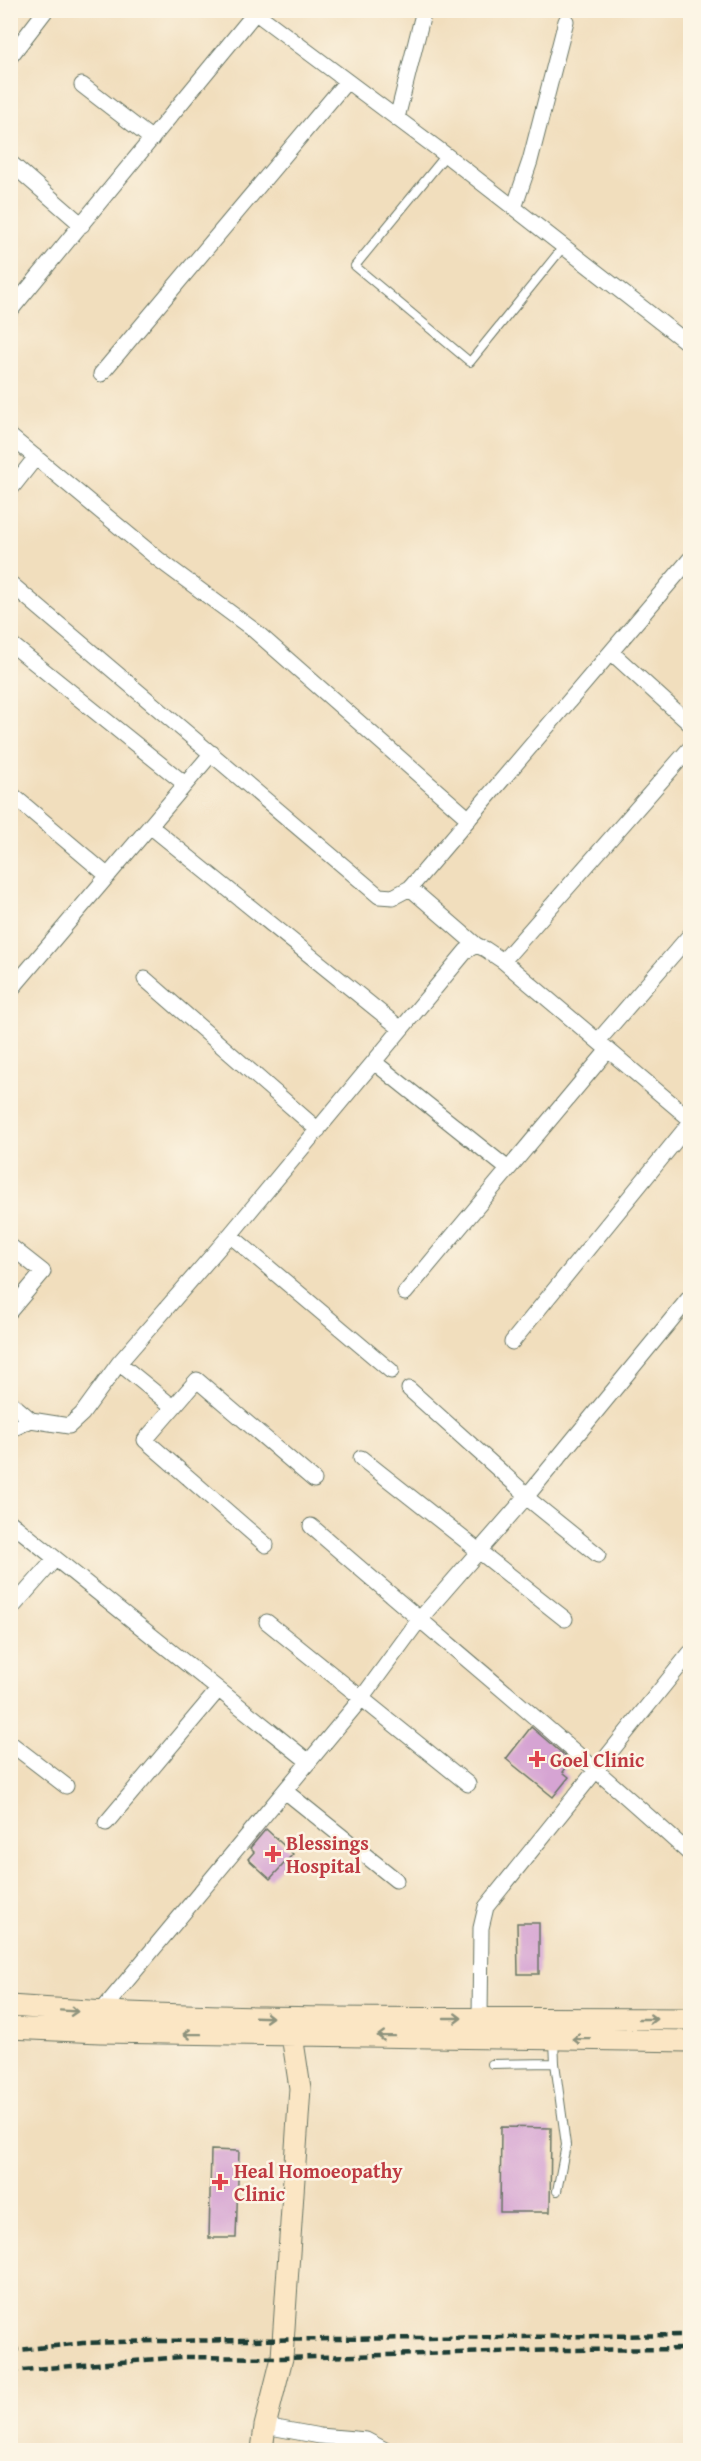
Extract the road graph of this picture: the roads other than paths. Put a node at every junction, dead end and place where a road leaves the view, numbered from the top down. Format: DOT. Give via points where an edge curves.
graph roads {
  1 [pos="46,10"];
  2 [pos="424,10"];
  3 [pos="254,12"];
  4 [pos="567,16"];
  5 [pos="10,57"];
  6 [pos="347,81"];
  7 [pos="82,85"];
  8 [pos="397,118"];
  9 [pos="152,139"];
  10 [pos="446,155"];
  11 [pos="13,165"];
  12 [pos="514,208"];
  13 [pos="82,225"];
  14 [pos="564,246"];
  15 [pos="12,307"];
  16 [pos="690,345"];
  17 [pos="101,374"];
  18 [pos="10,436"];
  19 [pos="36,457"];
  20 [pos="10,490"];
  21 [pos="690,559"];
  22 [pos="10,582"];
  23 [pos="10,643"];
  24 [pos="611,652"];
  25 [pos="690,724"];
  26 [pos="690,748"];
  27 [pos="212,753"];
  28 [pos="185,784"];
  29 [pos="12,799"];
  30 [pos="470,819"];
  31 [pos="150,826"];
  32 [pos="108,876"];
  33 [pos="410,888"];
  34 [pos="690,935"];
  35 [pos="476,945"];
  36 [pos="503,961"];
  37 [pos="145,979"];
  38 [pos="10,991"];
  39 [pos="401,1029"];
  40 [pos="603,1045"];
  41 [pos="374,1062"];
  42 [pos="690,1121"];
  43 [pos="318,1130"];
  44 [pos="508,1169"];
  45 [pos="230,1235"];
  46 [pos="10,1246"];
  47 [pos="405,1293"];
  48 [pos="690,1297"];
  49 [pos="10,1311"];
  50 [pos="512,1342"];
  51 [pos="119,1363"];
  52 [pos="391,1371"];
  53 [pos="409,1389"];
  54 [pos="10,1402"];
  55 [pos="173,1407"];
  56 [pos="31,1420"];
  57 [pos="10,1430"];
  58 [pos="361,1458"];
  59 [pos="314,1480"];
  60 [pos="526,1497"];
  61 [pos="10,1522"];
  62 [pos="311,1526"];
  63 [pos="266,1545"];
  64 [pos="477,1552"];
  65 [pos="598,1555"];
  66 [pos="55,1559"];
  67 [pos="10,1610"];
  68 [pos="565,1619"];
  69 [pos="419,1620"];
  70 [pos="267,1622"];
  71 [pos="690,1653"];
  72 [pos="218,1690"];
  73 [pos="361,1699"];
  74 [pos="10,1743"];
  75 [pos="309,1762"];
  76 [pos="597,1769"];
  77 [pos="468,1784"];
  78 [pos="66,1786"];
  79 [pos="285,1791"];
  80 [pos="106,1823"];
  81 [pos="690,1854"];
  82 [pos="396,1881"];
  83 [pos="10,2006"];
  84 [pos="100,2013"];
  85 [pos="480,2018"];
  86 [pos="690,2019"];
  87 [pos="291,2027"];
  88 [pos="10,2028"];
  89 [pos="554,2028"];
  90 [pos="690,2041"];
  91 [pos="555,2063"];
  92 [pos="492,2064"];
  93 [pos="557,2191"];
  94 [pos="265,2426"];
  95 [pos="255,2451"];
  96 [pos="262,2451"];
  97 [pos="385,2451"];
  1 -- 5 [label="street"];
  2 -- 8 [label="street"];
  3 -- 6 [label="street"];
  3 -- 9 [label="street"];
  4 -- 12 [label="street"];
  6 -- 8 [label="street"];
  6 -- 17 [label="street"];
  7 -- 9 [label="street"];
  8 -- 10 [label="street"];
  9 -- 13 [label="street"];
  10 -- 12 [label="street"];
  10 -- 14 [label="lane" via="355,266 470,362"];
  11 -- 13 [label="street"];
  12 -- 14 [label="street"];
  13 -- 15 [label="street"];
  14 -- 16 [label="street"];
  18 -- 19 [label="street"];
  19 -- 20 [label="street"];
  19 -- 30 [label="street" via="158,559 255,631"];
  21 -- 24 [label="street"];
  22 -- 27 [label="street"];
  23 -- 28 [label="street"];
  24 -- 25 [label="street"];
  24 -- 30 [label="street"];
  26 -- 36 [label="street"];
  27 -- 28 [label="street"];
  27 -- 33 [label="street" via="379,896 393,897"];
  28 -- 31 [label="street"];
  29 -- 32 [label="street"];
  30 -- 33 [label="street"];
  31 -- 32 [label="street"];
  31 -- 39 [label="street"];
  32 -- 38 [label="street"];
  33 -- 35 [label="street"];
  34 -- 40 [label="street"];
  35 -- 36 [label="street"];
  35 -- 39 [label="street" via="466,951"];
  36 -- 40 [label="street"];
  37 -- 43 [label="street"];
  39 -- 41 [label="street"];
  40 -- 42 [label="street"];
  40 -- 44 [label="street"];
  41 -- 43 [label="street"];
  41 -- 44 [label="street"];
  42 -- 50 [label="street"];
  43 -- 45 [label="street"];
  44 -- 47 [label="street"];
  45 -- 51 [label="street"];
  45 -- 52 [label="street"];
  46 -- 49 [label="street" via="43,1272"];
  48 -- 60 [label="street"];
  51 -- 55 [label="street"];
  51 -- 56 [label="street" via="69,1426"];
  53 -- 60 [label="street"];
  54 -- 56 [label="street"];
  55 -- 59 [label="street" via="197,1380"];
  55 -- 63 [label="street" via="145,1440"];
  56 -- 57 [label="street"];
  58 -- 64 [label="street"];
  60 -- 64 [label="street"];
  60 -- 65 [label="street"];
  61 -- 66 [label="street"];
  62 -- 69 [label="street"];
  64 -- 68 [label="street"];
  64 -- 69 [label="street"];
  66 -- 67 [label="street"];
  66 -- 72 [label="street"];
  69 -- 73 [label="street"];
  69 -- 76 [label="street"];
  70 -- 73 [label="street"];
  71 -- 76 [label="street"];
  72 -- 75 [label="street"];
  72 -- 80 [label="street"];
  73 -- 75 [label="street"];
  73 -- 77 [label="street"];
  74 -- 78 [label="street"];
  75 -- 79 [label="street"];
  76 -- 81 [label="street"];
  76 -- 85 [label="street" via="486,1907 481,1928"];
  79 -- 82 [label="street"];
  79 -- 84 [label="street"];
  83 -- 84 [label="street, one-way"];
  84 -- 87 [label="street, one-way"];
  87 -- 85 [label="street, one-way"];
  85 -- 89 [label="street"];
  89 -- 86 [label="street, one-way"];
  87 -- 88 [label="street, one-way" via="100,2032"];
  89 -- 87 [label="street, one-way"];
  87 -- 94 [label="street" via="300,2088 282,2358"];
  90 -- 89 [label="street, one-way"];
  89 -- 91 [label="lane"];
  91 -- 92 [label="lane"];
  91 -- 93 [label="lane" via="566,2145"];
  94 -- 95 [label="street"];
  94 -- 96 [label="street"];
  94 -- 97 [label="street" via="366,2440"];
}
